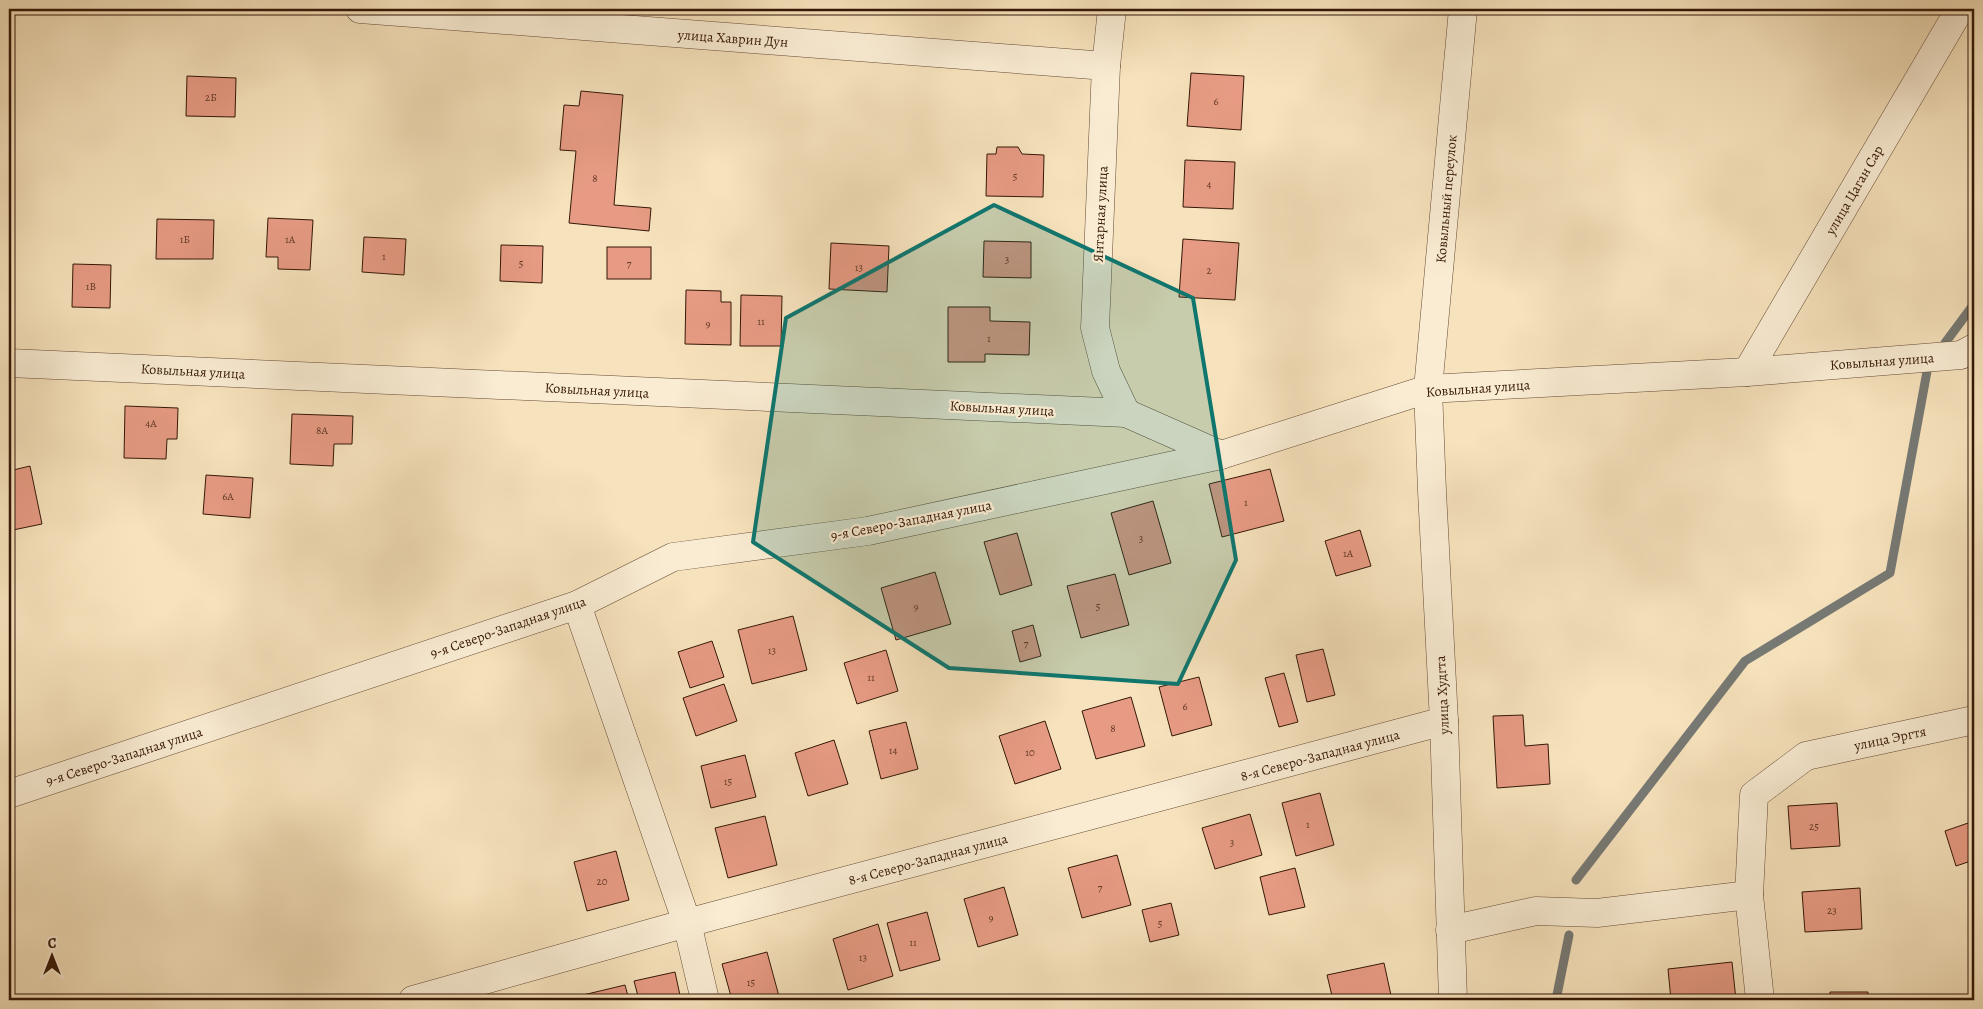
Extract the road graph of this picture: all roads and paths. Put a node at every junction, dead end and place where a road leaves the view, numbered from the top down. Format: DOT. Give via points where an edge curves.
graph roads {
  1 [pos="360,9"];
  2 [pos="1112,9"];
  3 [pos="1463,9"];
  4 [pos="1960,9"];
  5 [pos="1106,66"];
  6 [pos="1974,348"];
  7 [pos="9,363"];
  8 [pos="1747,372"];
  9 [pos="1428,389"];
  10 [pos="1126,414"];
  11 [pos="1221,454"];
  12 [pos="577,605"];
  13 [pos="1974,720"];
  14 [pos="1444,722"];
  15 [pos="9,794"];
  16 [pos="1749,895"];
  17 [pos="687,923"];
  18 [pos="1450,930"];
  19 [pos="414,1000"];
  20 [pos="705,1000"];
  21 [pos="1453,1000"];
  22 [pos="1760,1000"];
  1 -- 5 [label="street, улица Хаврин Дун"];
  2 -- 5 [label="street, Янтарная улица"];
  3 -- 9 [label="street, Ковыльный переулок"];
  4 -- 8 [label="street, улица Цаган Сар"];
  5 -- 10 [label="street, Янтарная улица" via="1095,328 1106,371"];
  6 -- 8 [label="street, Ковыльная улица" via="1961,355"];
  7 -- 10 [label="street, Ковыльная улица"];
  8 -- 9 [label="street, Ковыльная улица"];
  9 -- 11 [label="street, Ковыльная улица"];
  9 -- 14 [label="street, улица Худгта"];
  10 -- 11 [label="street, Ковыльная улица"];
  11 -- 12 [label="street, 9-я Северо-Западная улица" via="868,531 673,557"];
  12 -- 15 [label="street, 9-я Северо-Западная улица"];
  12 -- 17 [label="street"];
  13 -- 16 [label="street, улица Эргтя" via="1806,756 1754,795"];
  14 -- 17 [label="street, 8-я Северо-Западная улица"];
  14 -- 18 [label="street, улица Худгта"];
  16 -- 18 [label="street" via="1596,913 1536,911"];
  16 -- 22 [label="street"];
  17 -- 19 [label="street, 8-я Северо-Западная улица"];
  17 -- 20 [label="street"];
  18 -- 21 [label="street, улица Худгта"];
}
